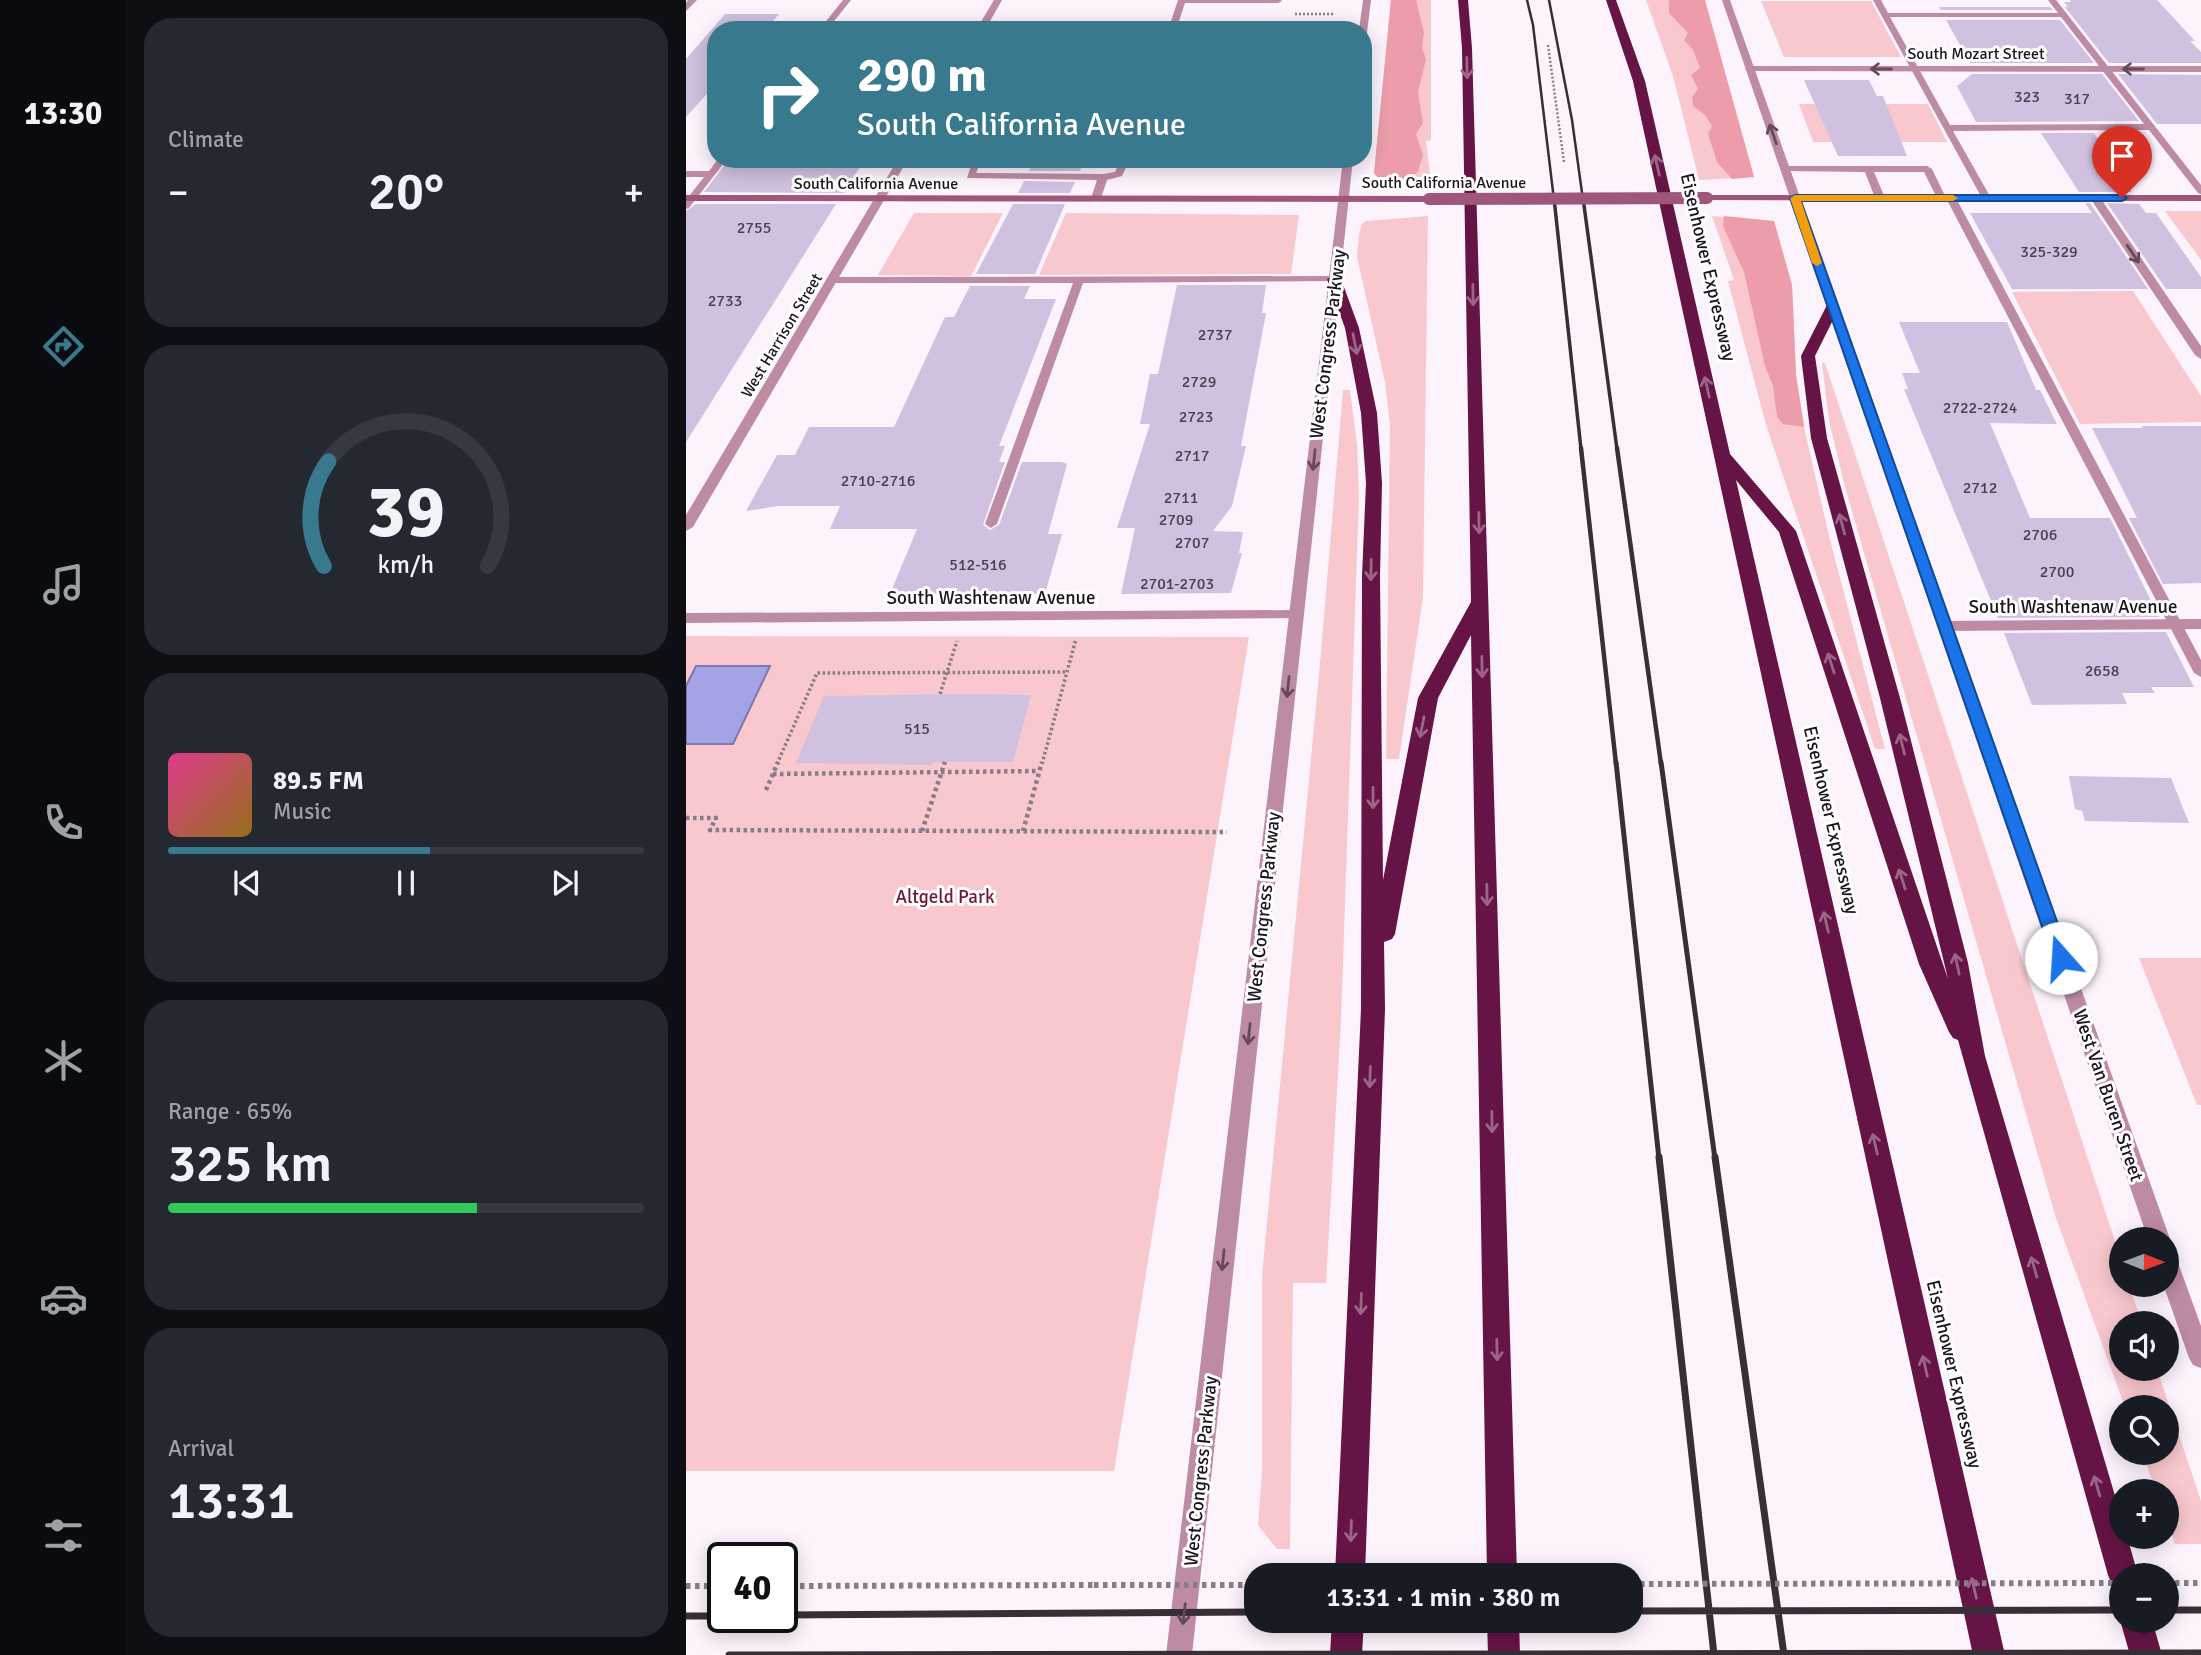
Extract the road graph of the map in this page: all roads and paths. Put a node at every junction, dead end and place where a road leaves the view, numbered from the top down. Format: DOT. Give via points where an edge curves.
graph roads {
  1 [pos="694,0"];
  2 [pos="847,0"];
  3 [pos="998,0"];
  4 [pos="1367,0"];
  5 [pos="1462,0"];
  6 [pos="1611,0"];
  7 [pos="1726,0"];
  8 [pos="1877,0"];
  9 [pos="2052,0"];
  10 [pos="1181,1"];
  11 [pos="1278,1"];
  12 [pos="686,8"];
  13 [pos="1284,14"];
  14 [pos="1333,15"];
  15 [pos="1885,15"];
  16 [pos="2064,15"];
  17 [pos="830,21"];
  18 [pos="985,21"];
  19 [pos="1175,21"];
  20 [pos="1364,21"];
  21 [pos="1548,45"];
  22 [pos="1750,69"];
  23 [pos="1915,69"];
  24 [pos="2106,69"];
  25 [pos="2201,69"];
  26 [pos="2151,127"];
  27 [pos="1947,128"];
  28 [pos="1564,162"];
  29 [pos="716,168"];
  30 [pos="898,168"];
  31 [pos="974,168"];
  32 [pos="1123,168"];
  33 [pos="1347,168"];
  34 [pos="1786,169"];
  35 [pos="1868,169"];
  36 [pos="686,174"];
  37 [pos="711,174"];
  38 [pos="1103,177"];
  39 [pos="2201,191"];
  40 [pos="880,198"];
  41 [pos="1096,198"];
  42 [pos="1343,198"];
  43 [pos="1795,198"];
  44 [pos="1880,198"];
  45 [pos="1946,198"];
  46 [pos="1986,198"];
  47 [pos="2095,198"];
  48 [pos="2201,198"];
  49 [pos="688,201"];
  50 [pos="1334,279"];
  51 [pos="1079,280"];
  52 [pos="831,281"];
  53 [pos="1832,308"];
  54 [pos="2201,355"];
  55 [pos="1722,454"];
  56 [pos="991,524"];
  57 [pos="686,527"];
  58 [pos="1481,599"];
  59 [pos="1296,615"];
  60 [pos="686,618"];
  61 [pos="2176,624"];
  62 [pos="2201,624"];
  63 [pos="1945,626"];
  64 [pos="1077,635"];
  65 [pos="959,636"];
  66 [pos="947,672"];
  67 [pos="1067,672"];
  68 [pos="2201,673"];
  69 [pos="940,694"];
  70 [pos="945,762"];
  71 [pos="1039,771"];
  72 [pos="941,772"];
  73 [pos="773,774"];
  74 [pos="766,790"];
  75 [pos="686,818"];
  76 [pos="922,831"];
  77 [pos="1023,831"];
  78 [pos="1227,831"];
  79 [pos="1373,1009"];
  80 [pos="1973,1056"];
  81 [pos="2155,1227"];
  82 [pos="2179,1296"];
  83 [pos="2201,1358"];
  84 [pos="1350,1563"];
  85 [pos="1502,1563"];
  86 [pos="2120,1563"];
  87 [pos="2109,1583"];
  88 [pos="2179,1583"];
  89 [pos="2201,1583"];
  90 [pos="1643,1584"];
  91 [pos="1244,1585"];
  92 [pos="686,1586"];
  93 [pos="707,1586"];
  94 [pos="798,1586"];
  95 [pos="1347,1633"];
  96 [pos="1503,1633"];
  97 [pos="2140,1633"];
  98 [pos="1179,1655"];
  99 [pos="1346,1655"];
  100 [pos="1504,1655"];
  101 [pos="1989,1655"];
  102 [pos="2146,1655"];
  1 -- 12 [label="street"];
  2 -- 17 [label="lane"];
  3 -- 18 [label="street"];
  4 -- 20 [label="street"];
  5 -- 58 [label="highway, one-way"];
  55 -- 6 [label="highway, Eisenhower Expressway, one-way" via="1639,81"];
  7 -- 22 [label="street, West Van Buren Street"];
  8 -- 15 [label="lane"];
  9 -- 16 [label="lane"];
  10 -- 11 [label="lane"];
  10 -- 19 [label="lane"];
  13 -- 14 [label="path"];
  15 -- 16 [label="lane"];
  15 -- 23 [label="lane"];
  16 -- 24 [label="lane"];
  21 -- 28 [label="path"];
  23 -- 22 [label="street, South Mozart Street, one-way"];
  34 -- 22 [label="street, West Van Buren Street, one-way"];
  23 -- 24 [label="street, South Mozart Street"];
  23 -- 27 [label="lane"];
  25 -- 24 [label="street, South Mozart Street, one-way"];
  24 -- 26 [label="lane"];
  26 -- 27 [label="lane"];
  26 -- 39 [label="lane"];
  27 -- 46 [label="lane"];
  29 -- 37 [label="lane"];
  30 -- 40 [label="street, West Harrison Street"];
  31 -- 38 [label="lane" via="970,176"];
  32 -- 38 [label="lane" via="1117,177"];
  33 -- 42 [label="street, West Congress Parkway"];
  34 -- 35 [label="lane"];
  34 -- 43 [label="street, West Van Buren Street"];
  35 -- 44 [label="lane"];
  35 -- 45 [label="lane" via="1927,169"];
  36 -- 37 [label="lane"];
  37 -- 49 [label="lane"];
  38 -- 41 [label="lane"];
  40 -- 41 [label="main road, South California Avenue"];
  40 -- 49 [label="main road, South California Avenue"];
  40 -- 52 [label="street, West Harrison Street"];
  41 -- 42 [label="main road, South California Avenue"];
  42 -- 43 [label="main road, South California Avenue, bridge"];
  42 -- 50 [label="street, West Congress Parkway"];
  43 -- 44 [label="main road, South California Avenue"];
  43 -- 53 [label="street, West Van Buren Street"];
  44 -- 45 [label="main road, South California Avenue"];
  45 -- 46 [label="main road, South California Avenue"];
  45 -- 61 [label="lane"];
  46 -- 47 [label="main road, South California Avenue"];
  47 -- 48 [label="main road, South California Avenue"];
  47 -- 54 [label="street, one-way"];
  50 -- 51 [label="lane"];
  50 -- 59 [label="street, West Congress Parkway, one-way"];
  50 -- 79 [label="highway, one-way" via="1352,328 1366,401 1374,483"];
  51 -- 52 [label="lane"];
  51 -- 56 [label="lane"];
  52 -- 57 [label="street, West Harrison Street"];
  53 -- 63 [label="street, West Van Buren Street"];
  80 -- 53 [label="highway, one-way" via="1957,963 1819,438 1808,356"];
  80 -- 55 [label="highway, one-way" via="1930,964 1787,531"];
  101 -- 55 [label="highway, Eisenhower Expressway, one-way"];
  58 -- 79 [label="highway, one-way" via="1428,698"];
  58 -- 85 [label="highway, one-way"];
  59 -- 60 [label="street, South Washtenaw Avenue"];
  59 -- 98 [label="street, West Congress Parkway, one-way"];
  61 -- 62 [label="street, South Washtenaw Avenue"];
  61 -- 63 [label="street, South Washtenaw Avenue"];
  61 -- 68 [label="lane"];
  63 -- 81 [label="street, West Van Buren Street"];
  64 -- 67 [label="path"];
  65 -- 66 [label="path"];
  66 -- 67 [label="path"];
  66 -- 69 [label="path"];
  66 -- 73 [label="path" via="817,673"];
  67 -- 71 [label="path"];
  70 -- 72 [label="path"];
  71 -- 72 [label="path"];
  71 -- 77 [label="path"];
  72 -- 73 [label="path"];
  72 -- 76 [label="path"];
  73 -- 74 [label="path"];
  75 -- 76 [label="path" via="716,818 710,830"];
  76 -- 77 [label="path"];
  77 -- 78 [label="path"];
  79 -- 84 [label="highway, one-way"];
  86 -- 80 [label="highway, one-way"];
  82 -- 83 [label="street"];
  87 -- 90 [label="path, bridge"];
  88 -- 89 [label="path"];
  91 -- 94 [label="path, bridge"];
  92 -- 93 [label="path"];
  95 -- 99 [label="highway"];
  96 -- 100 [label="highway"];
  97 -- 102 [label="highway"];
}
